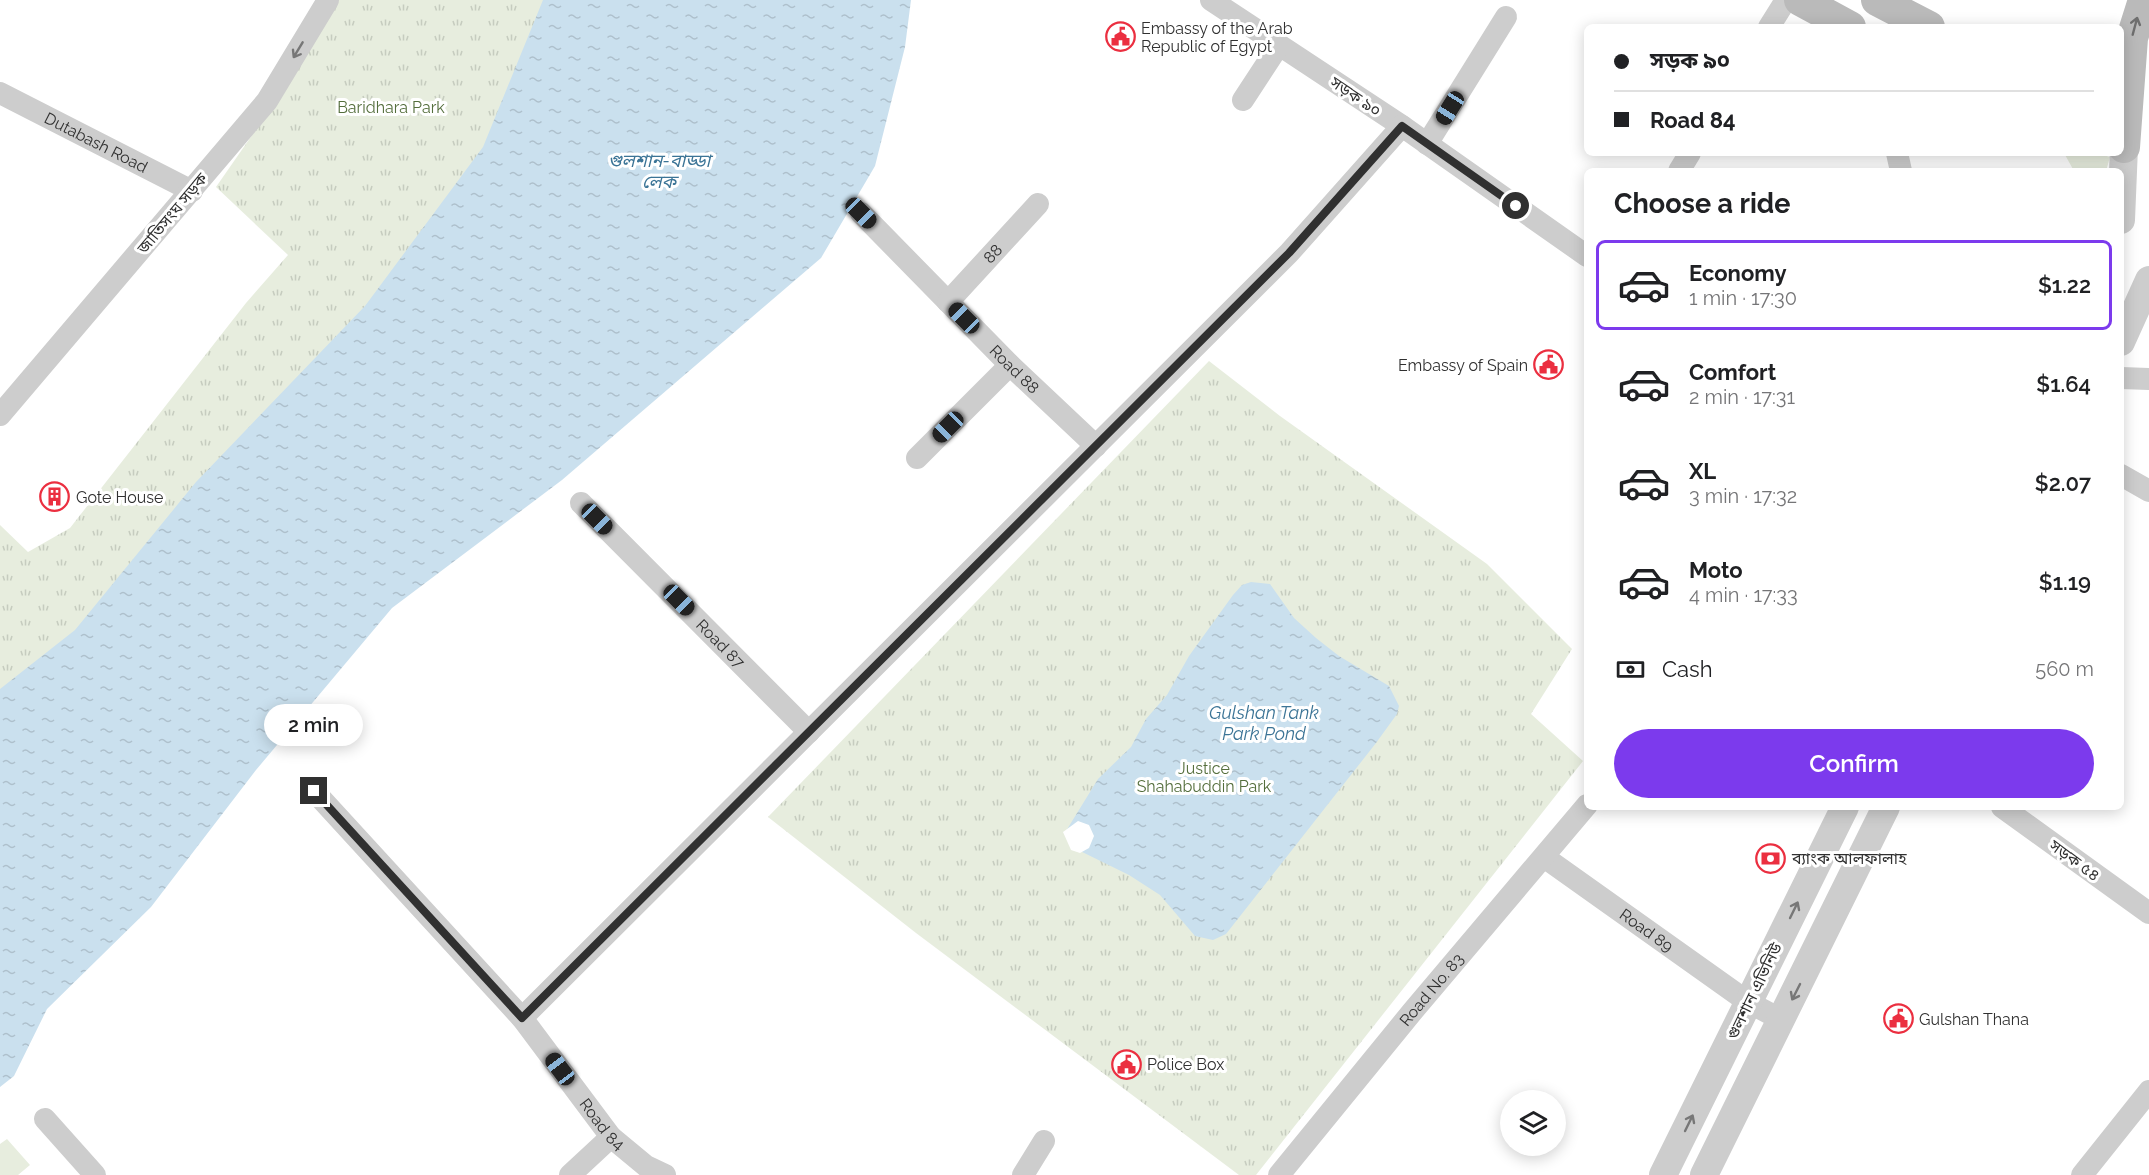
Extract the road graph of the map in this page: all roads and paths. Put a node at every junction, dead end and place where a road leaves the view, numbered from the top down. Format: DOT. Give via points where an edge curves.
graph roads {
  1 [pos="328,0"];
  2 [pos="1211,0"];
  3 [pos="1786,0"];
  4 [pos="1800,0"];
  5 [pos="1877,0"];
  6 [pos="2144,0"];
  7 [pos="1921,15"];
  8 [pos="1506,17"];
  9 [pos="1771,24"];
  10 [pos="1844,24"];
  11 [pos="1279,45"];
  12 [pos="0,93"];
  13 [pos="1243,100"];
  14 [pos="2132,104"];
  15 [pos="1402,126"];
  16 [pos="1427,144"];
  17 [pos="2132,148"];
  18 [pos="192,191"];
  19 [pos="2124,200"];
  20 [pos="1038,204"];
  21 [pos="861,213"];
  22 [pos="1584,254"];
  23 [pos="2149,280"];
  24 [pos="948,302"];
  25 [pos="2124,335"];
  26 [pos="1010,365"];
  27 [pos="2124,378"];
  28 [pos="2149,379"];
  29 [pos="0,415"];
  30 [pos="1096,446"];
  31 [pos="917,458"];
  32 [pos="2124,477"];
  33 [pos="2149,490"];
  34 [pos="581,503"];
  35 [pos="809,732"];
  36 [pos="314,791"];
  37 [pos="1584,809"];
  38 [pos="1844,810"];
  39 [pos="1885,810"];
  40 [pos="2006,810"];
  41 [pos="1544,857"];
  42 [pos="2149,913"];
  43 [pos="1748,1002"];
  44 [pos="522,1018"];
  45 [pos="1782,1020"];
  46 [pos="2149,1091"];
  47 [pos="45,1119"];
  48 [pos="612,1137"];
  49 [pos="1044,1141"];
  50 [pos="95,1175"];
  51 [pos="570,1175"];
  52 [pos="665,1175"];
  53 [pos="1023,1175"];
  54 [pos="1279,1175"];
  55 [pos="1663,1175"];
  56 [pos="1704,1175"];
  57 [pos="2082,1175"];
  1 -- 18 [label="street, জাতিসংঘ সড়ক, one-way" via="267,101"];
  2 -- 11 [label="street, সড়ক ৯০"];
  3 -- 9 [label="street"];
  4 -- 10 [label="main road"];
  5 -- 7 [label="main road"];
  14 -- 6 [label="main road, one-way" via="2132,38"];
  8 -- 16 [label="street"];
  11 -- 13 [label="street"];
  11 -- 15 [label="street, সড়ক ৯০"];
  12 -- 18 [label="street, Dutabash Road"];
  14 -- 17 [label="main road"];
  15 -- 16 [label="street, সড়ক ৯০"];
  15 -- 30 [label="street" via="1289,253"];
  16 -- 22 [label="street, সড়ক ৯০"];
  17 -- 19 [label="street"];
  18 -- 29 [label="street, জাতিসংঘ সড়ক"];
  20 -- 24 [label="street, 88"];
  21 -- 24 [label="street, Road 88"];
  23 -- 25 [label="street"];
  24 -- 26 [label="street, Road 88"];
  26 -- 30 [label="street, Road 88"];
  26 -- 31 [label="street"];
  27 -- 28 [label="street"];
  30 -- 35 [label="street"];
  32 -- 33 [label="street"];
  34 -- 35 [label="street, Road 87"];
  35 -- 44 [label="street"];
  36 -- 44 [label="street, Road 84"];
  37 -- 41 [label="street, Road No. 83"];
  43 -- 38 [label="street, গুলশান এভিনিউ, one-way"];
  39 -- 45 [label="street, one-way"];
  40 -- 42 [label="street, সড়ক ৫৪"];
  41 -- 43 [label="street, Road 89"];
  41 -- 54 [label="street, Road No. 83"];
  43 -- 45 [label="street, Road 89"];
  55 -- 43 [label="street, গুলশান এভিনিউ, one-way"];
  44 -- 48 [label="street, Road 84"];
  45 -- 56 [label="street"];
  46 -- 57 [label="street"];
  47 -- 50 [label="street"];
  48 -- 51 [label="street"];
  48 -- 52 [label="street, Road 84" via="646,1166"];
  49 -- 53 [label="street"];
}
